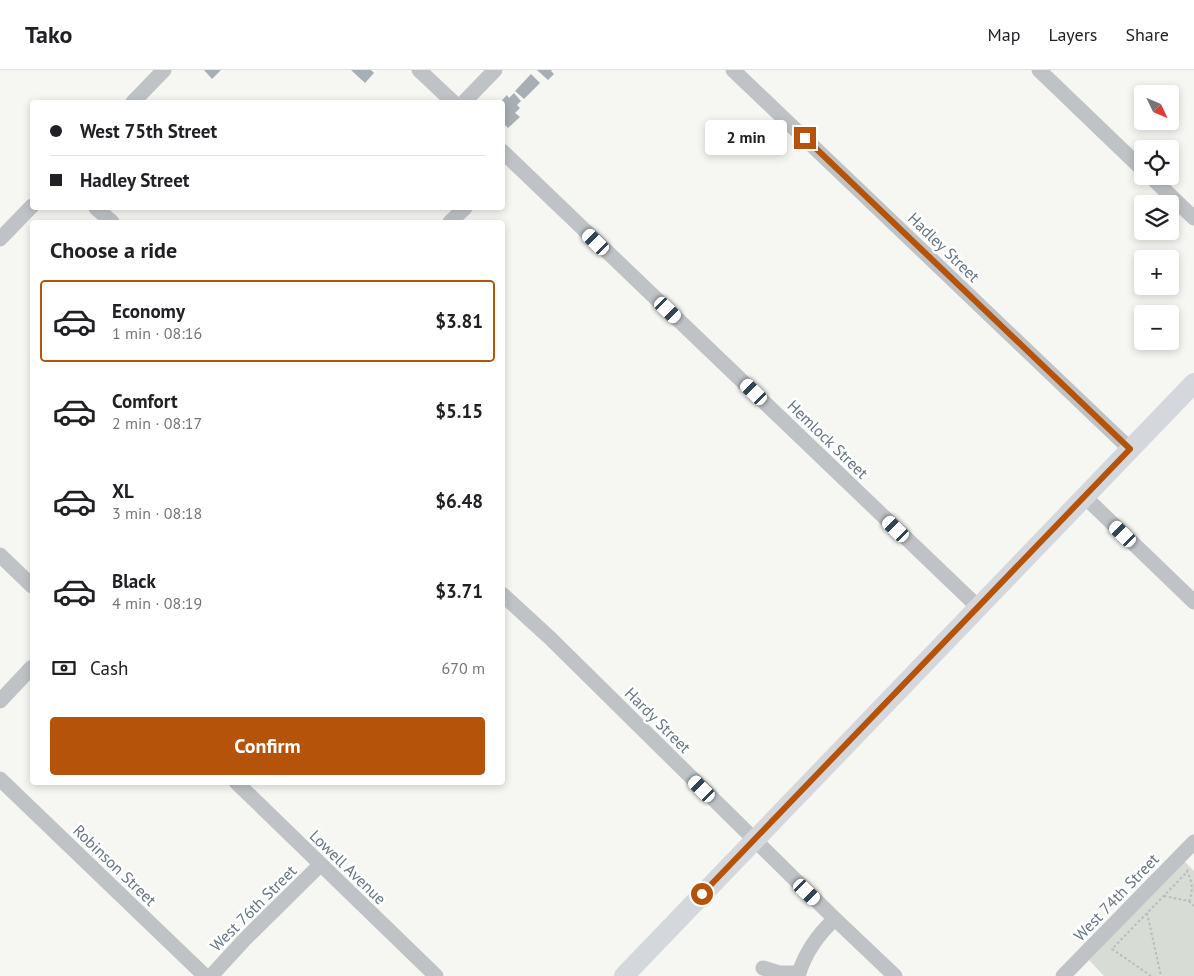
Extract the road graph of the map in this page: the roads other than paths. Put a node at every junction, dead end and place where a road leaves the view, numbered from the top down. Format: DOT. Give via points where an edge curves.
graph roads {
  1 [pos="164,70"];
  2 [pos="419,70"];
  3 [pos="495,70"];
  4 [pos="733,70"];
  5 [pos="1040,70"];
  6 [pos="135,100"];
  7 [pos="451,100"];
  8 [pos="466,100"];
  9 [pos="505,159"];
  10 [pos="1134,161"];
  11 [pos="1159,185"];
  12 [pos="30,208"];
  13 [pos="98,210"];
  14 [pos="463,210"];
  15 [pos="1194,218"];
  16 [pos="110,220"];
  17 [pos="452,220"];
  18 [pos="3,231"];
  19 [pos="1194,383"];
  20 [pos="1130,449"];
  21 [pos="1085,498"];
  22 [pos="0,555"];
  23 [pos="30,584"];
  24 [pos="505,597"];
  25 [pos="1194,602"];
  26 [pos="978,607"];
  27 [pos="30,669"];
  28 [pos="0,700"];
  29 [pos="0,779"];
  30 [pos="239,785"];
  31 [pos="755,840"];
  32 [pos="1194,842"];
  33 [pos="320,865"];
  34 [pos="835,919"];
  35 [pos="763,968"];
  36 [pos="798,974"];
  37 [pos="205,976"];
  38 [pos="211,976"];
  39 [pos="436,976"];
  40 [pos="624,976"];
  41 [pos="895,976"];
  42 [pos="1063,976"];
  1 -- 6 [label="street"];
  2 -- 7 [label="street"];
  3 -- 8 [label="street"];
  4 -- 20 [label="street, Hadley Street"];
  5 -- 10 [label="street"];
  9 -- 26 [label="street, Hemlock Street"];
  11 -- 15 [label="street"];
  12 -- 18 [label="street"];
  13 -- 16 [label="street"];
  14 -- 17 [label="street"];
  19 -- 20 [label="main road"];
  20 -- 21 [label="main road"];
  21 -- 25 [label="street"];
  21 -- 26 [label="main road"];
  22 -- 23 [label="street"];
  24 -- 31 [label="street, Hardy Street"];
  26 -- 31 [label="main road"];
  27 -- 28 [label="street"];
  29 -- 37 [label="street, Robinson Street"];
  30 -- 33 [label="street, Lowell Avenue"];
  31 -- 34 [label="street, Hardy Street"];
  31 -- 40 [label="main road"];
  32 -- 42 [label="street, West 74th Street"];
  33 -- 38 [label="street, West 76th Street"];
  33 -- 39 [label="street, Lowell Avenue"];
  34 -- 36 [label="street" via="809,948"];
  34 -- 41 [label="street, Hardy Street"];
  35 -- 36 [label="street"];
}
